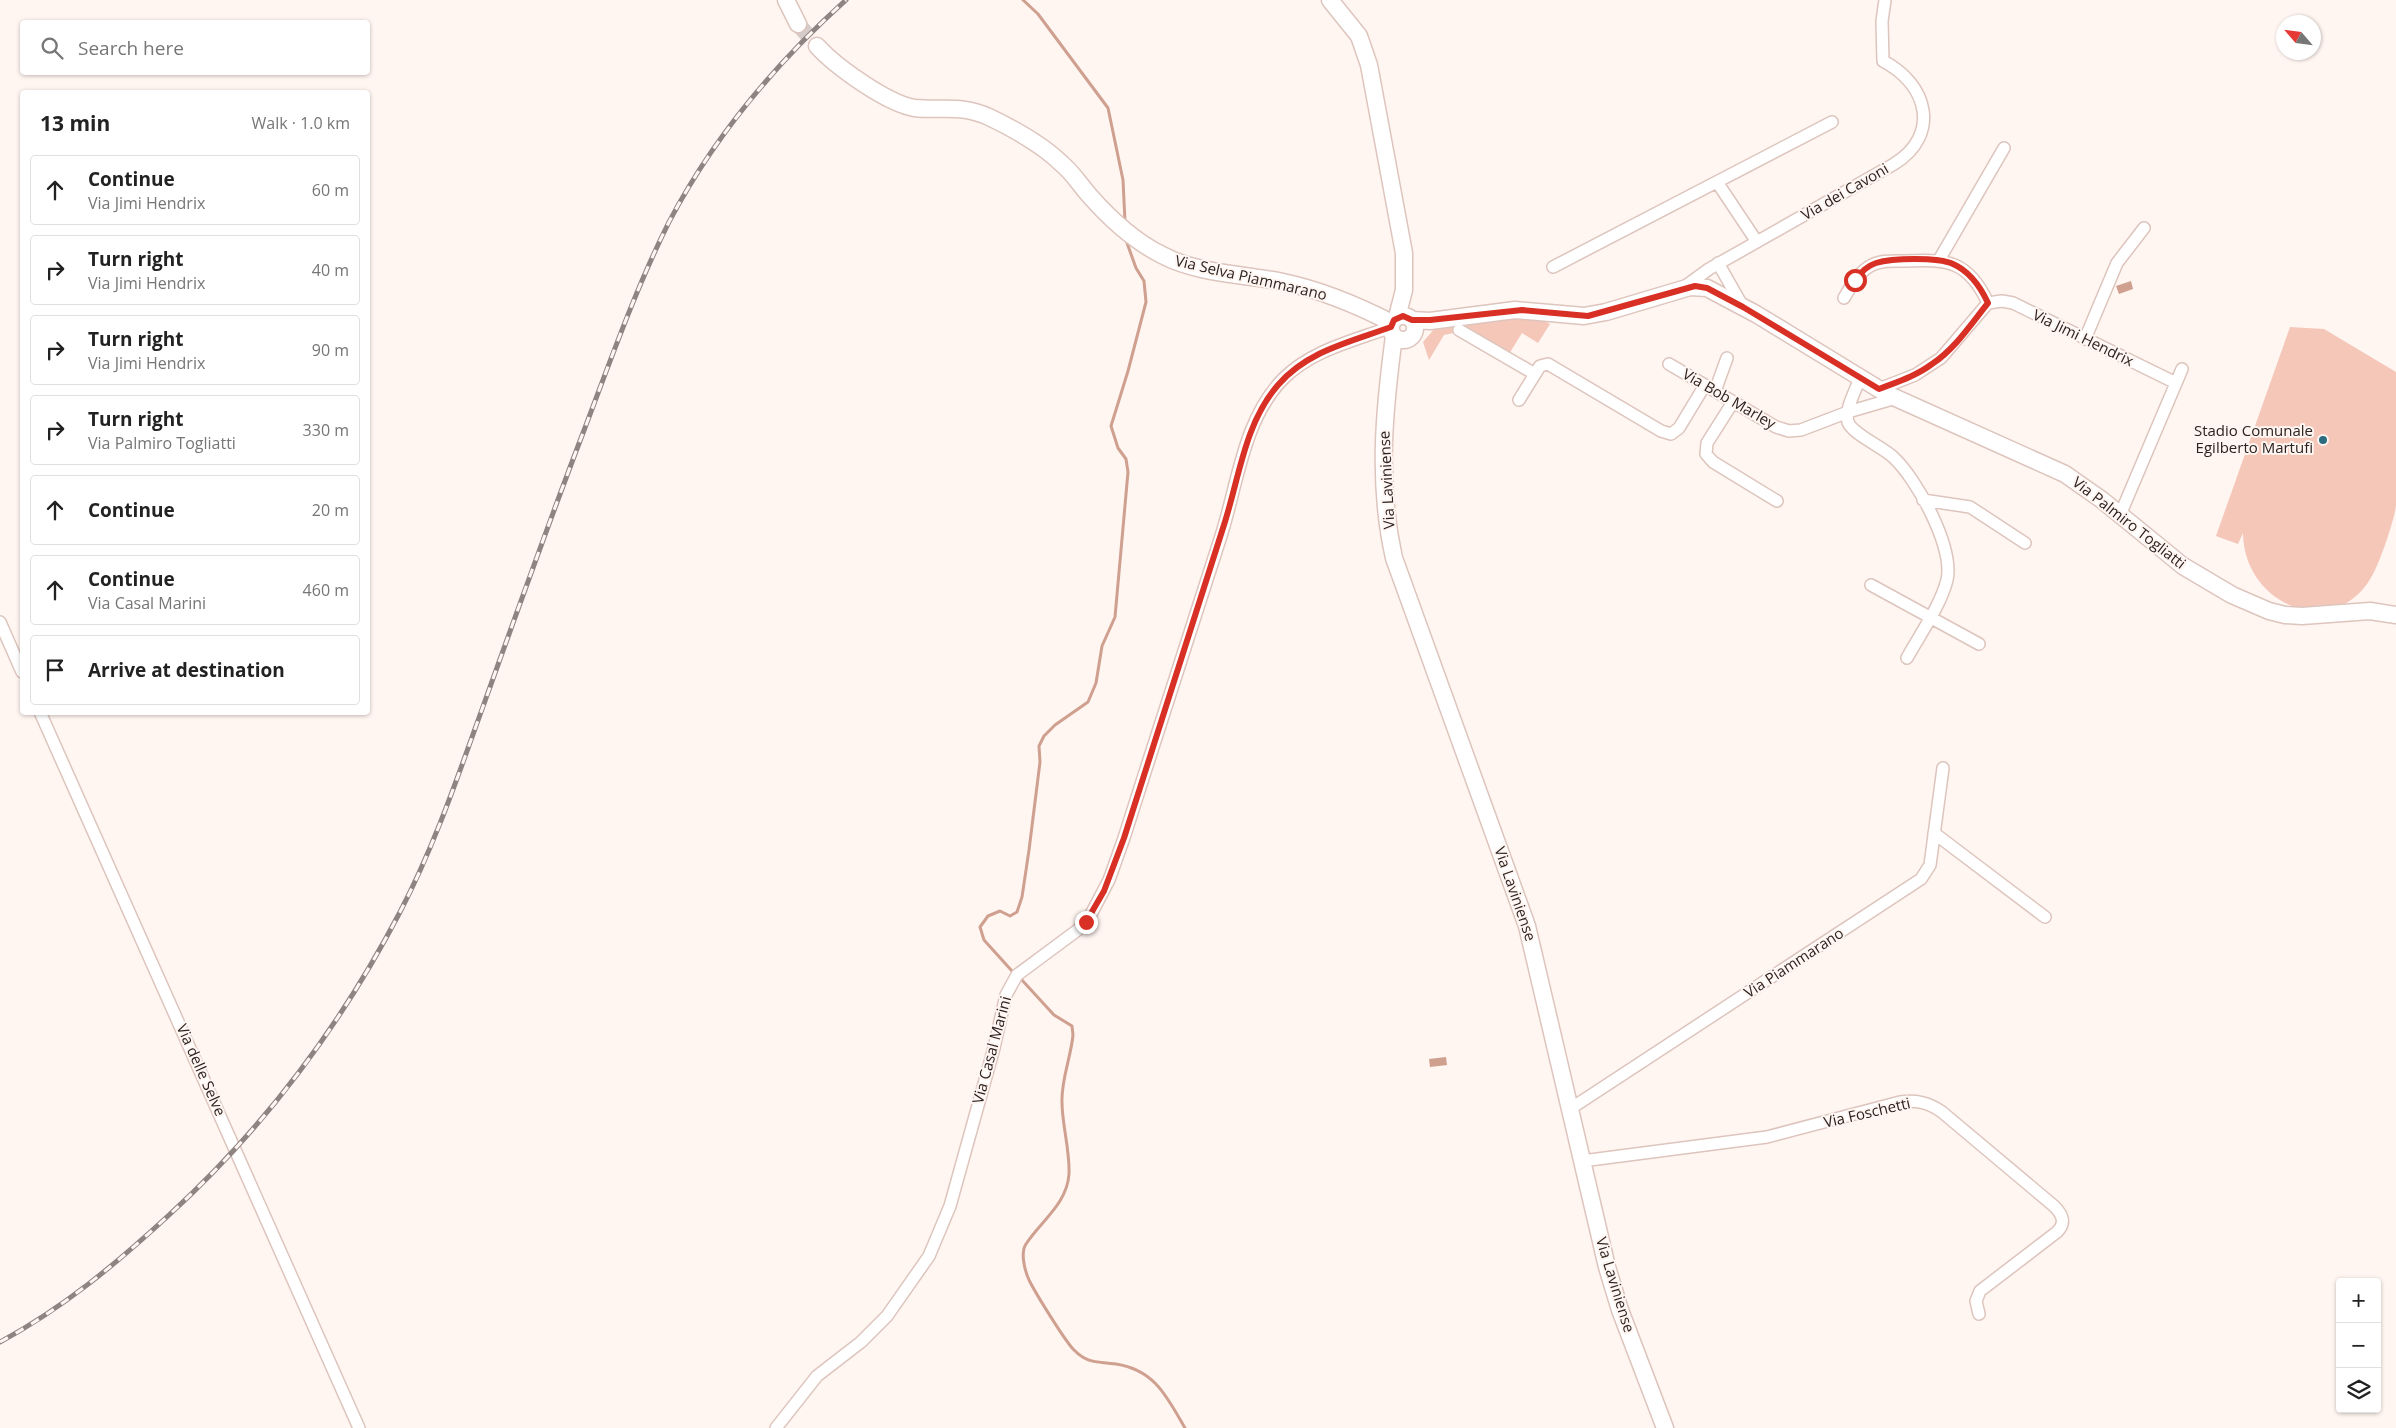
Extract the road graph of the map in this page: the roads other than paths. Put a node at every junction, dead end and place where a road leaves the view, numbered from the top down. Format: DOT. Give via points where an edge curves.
graph roads {
  1 [pos="786,0"];
  2 [pos="1330,0"];
  3 [pos="1885,0"];
  4 [pos="798,24"];
  5 [pos="817,46"];
  6 [pos="1832,122"];
  7 [pos="2004,148"];
  8 [pos="1717,182"];
  9 [pos="2144,228"];
  10 [pos="1757,242"];
  11 [pos="1939,260"];
  12 [pos="1718,263"];
  13 [pos="1553,267"];
  14 [pos="1683,288"];
  15 [pos="1844,298"];
  16 [pos="1988,303"];
  17 [pos="1743,307"];
  18 [pos="1402,326"];
  19 [pos="1459,330"];
  20 [pos="2085,339"];
  21 [pos="1728,358"];
  22 [pos="1669,364"];
  23 [pos="2182,369"];
  24 [pos="1535,374"];
  25 [pos="1860,378"];
  26 [pos="2176,383"];
  27 [pos="1710,388"];
  28 [pos="1879,389"];
  29 [pos="1896,398"];
  30 [pos="1519,400"];
  31 [pos="1733,402"];
  32 [pos="1848,412"];
  33 [pos="1924,500"];
  34 [pos="1777,501"];
  35 [pos="2120,514"];
  36 [pos="2025,543"];
  37 [pos="1872,585"];
  38 [pos="2396,615"];
  39 [pos="1930,617"];
  40 [pos="0,622"];
  41 [pos="1980,644"];
  42 [pos="1907,658"];
  43 [pos="20,667"];
  44 [pos="41,715"];
  45 [pos="1943,768"];
  46 [pos="1934,833"];
  47 [pos="2045,917"];
  48 [pos="1570,1109"];
  49 [pos="1582,1161"];
  50 [pos="1979,1314"];
  51 [pos="359,1428"];
  52 [pos="776,1428"];
  53 [pos="1665,1428"];
  1 -- 4 [label="street"];
  2 -- 18 [label="street, Via Laviniense" via="1359,36 1369,65 1403,247"];
  3 -- 10 [label="street, Via dei Cavoni" via="1883,61 1906,80 1922,104 1924,129 1916,146 1894,164"];
  5 -- 18 [label="street, Via Selva Piammarano" via="849,74 902,104 979,113 1044,150 1068,169 1123,229 1167,258 1310,289 1354,304"];
  6 -- 8 [label="street"];
  7 -- 11 [label="street"];
  8 -- 10 [label="street"];
  8 -- 13 [label="street"];
  9 -- 20 [label="street" via="2117,263"];
  10 -- 12 [label="street, Via dei Cavoni"];
  11 -- 15 [label="street" via="1875,264 1859,274"];
  11 -- 16 [label="street" via="1964,271 1980,288"];
  12 -- 14 [label="street, Via dei Cavoni"];
  12 -- 17 [label="street, Via Palmiro Togliatti"];
  14 -- 17 [label="street, Via Palmiro Togliatti" via="1707,288"];
  14 -- 18 [label="street, Via Palmiro Togliatti" via="1588,316 1515,310"];
  16 -- 20 [label="street, Via Jimi Hendrix" via="2012,303"];
  16 -- 28 [label="street" via="1936,361"];
  17 -- 25 [label="street, Via Palmiro Togliatti"];
  18 -- 48 [label="street, Via Laviniense" via="1391,360 1384,421 1383,472 1394,558 1527,926"];
  18 -- 52 [label="street, Via Casal Marini" via="1306,359 1279,384 1258,414 1124,838 1104,891 1083,925 1017,974 1010,985 950,1206 924,1264 888,1316 812,1381"];
  19 -- 24 [label="street"];
  20 -- 26 [label="street, Via Jimi Hendrix"];
  21 -- 27 [label="street"];
  22 -- 27 [label="street, Via Bob Marley"];
  23 -- 26 [label="street"];
  24 -- 27 [label="street" via="1542,365 1553,365 1667,434 1676,431"];
  24 -- 30 [label="street"];
  25 -- 28 [label="street, Via Palmiro Togliatti"];
  25 -- 32 [label="street"];
  26 -- 35 [label="street"];
  27 -- 31 [label="street, Via Bob Marley"];
  28 -- 29 [label="street, Via Palmiro Togliatti"];
  29 -- 32 [label="street, Via Bob Marley"];
  29 -- 35 [label="street, Via Palmiro Togliatti" via="2048,465"];
  31 -- 32 [label="street, Via Bob Marley" via="1789,431 1801,430"];
  31 -- 34 [label="street" via="1707,443 1706,454 1713,462"];
  32 -- 33 [label="street" via="1851,427 1896,460"];
  33 -- 36 [label="street" via="1970,507"];
  33 -- 39 [label="street" via="1943,545 1948,568 1944,588"];
  35 -- 38 [label="street, Via Palmiro Togliatti" via="2194,573 2269,611 2297,616 2363,611"];
  37 -- 39 [label="street"];
  39 -- 41 [label="street"];
  39 -- 42 [label="street"];
  40 -- 43 [label="street"];
  44 -- 51 [label="street, Via delle Selve"];
  45 -- 46 [label="street, Via Piammarano"];
  46 -- 47 [label="street"];
  46 -- 48 [label="street, Via Piammarano" via="1930,866 1919,881"];
  48 -- 49 [label="street, Via Laviniense"];
  49 -- 50 [label="street, Via Foschetti" via="1772,1136 1900,1102 1929,1104 2052,1204 2063,1220 2057,1232 1980,1291 1976,1301"];
  49 -- 53 [label="street, Via Laviniense" via="1613,1288"];
}
